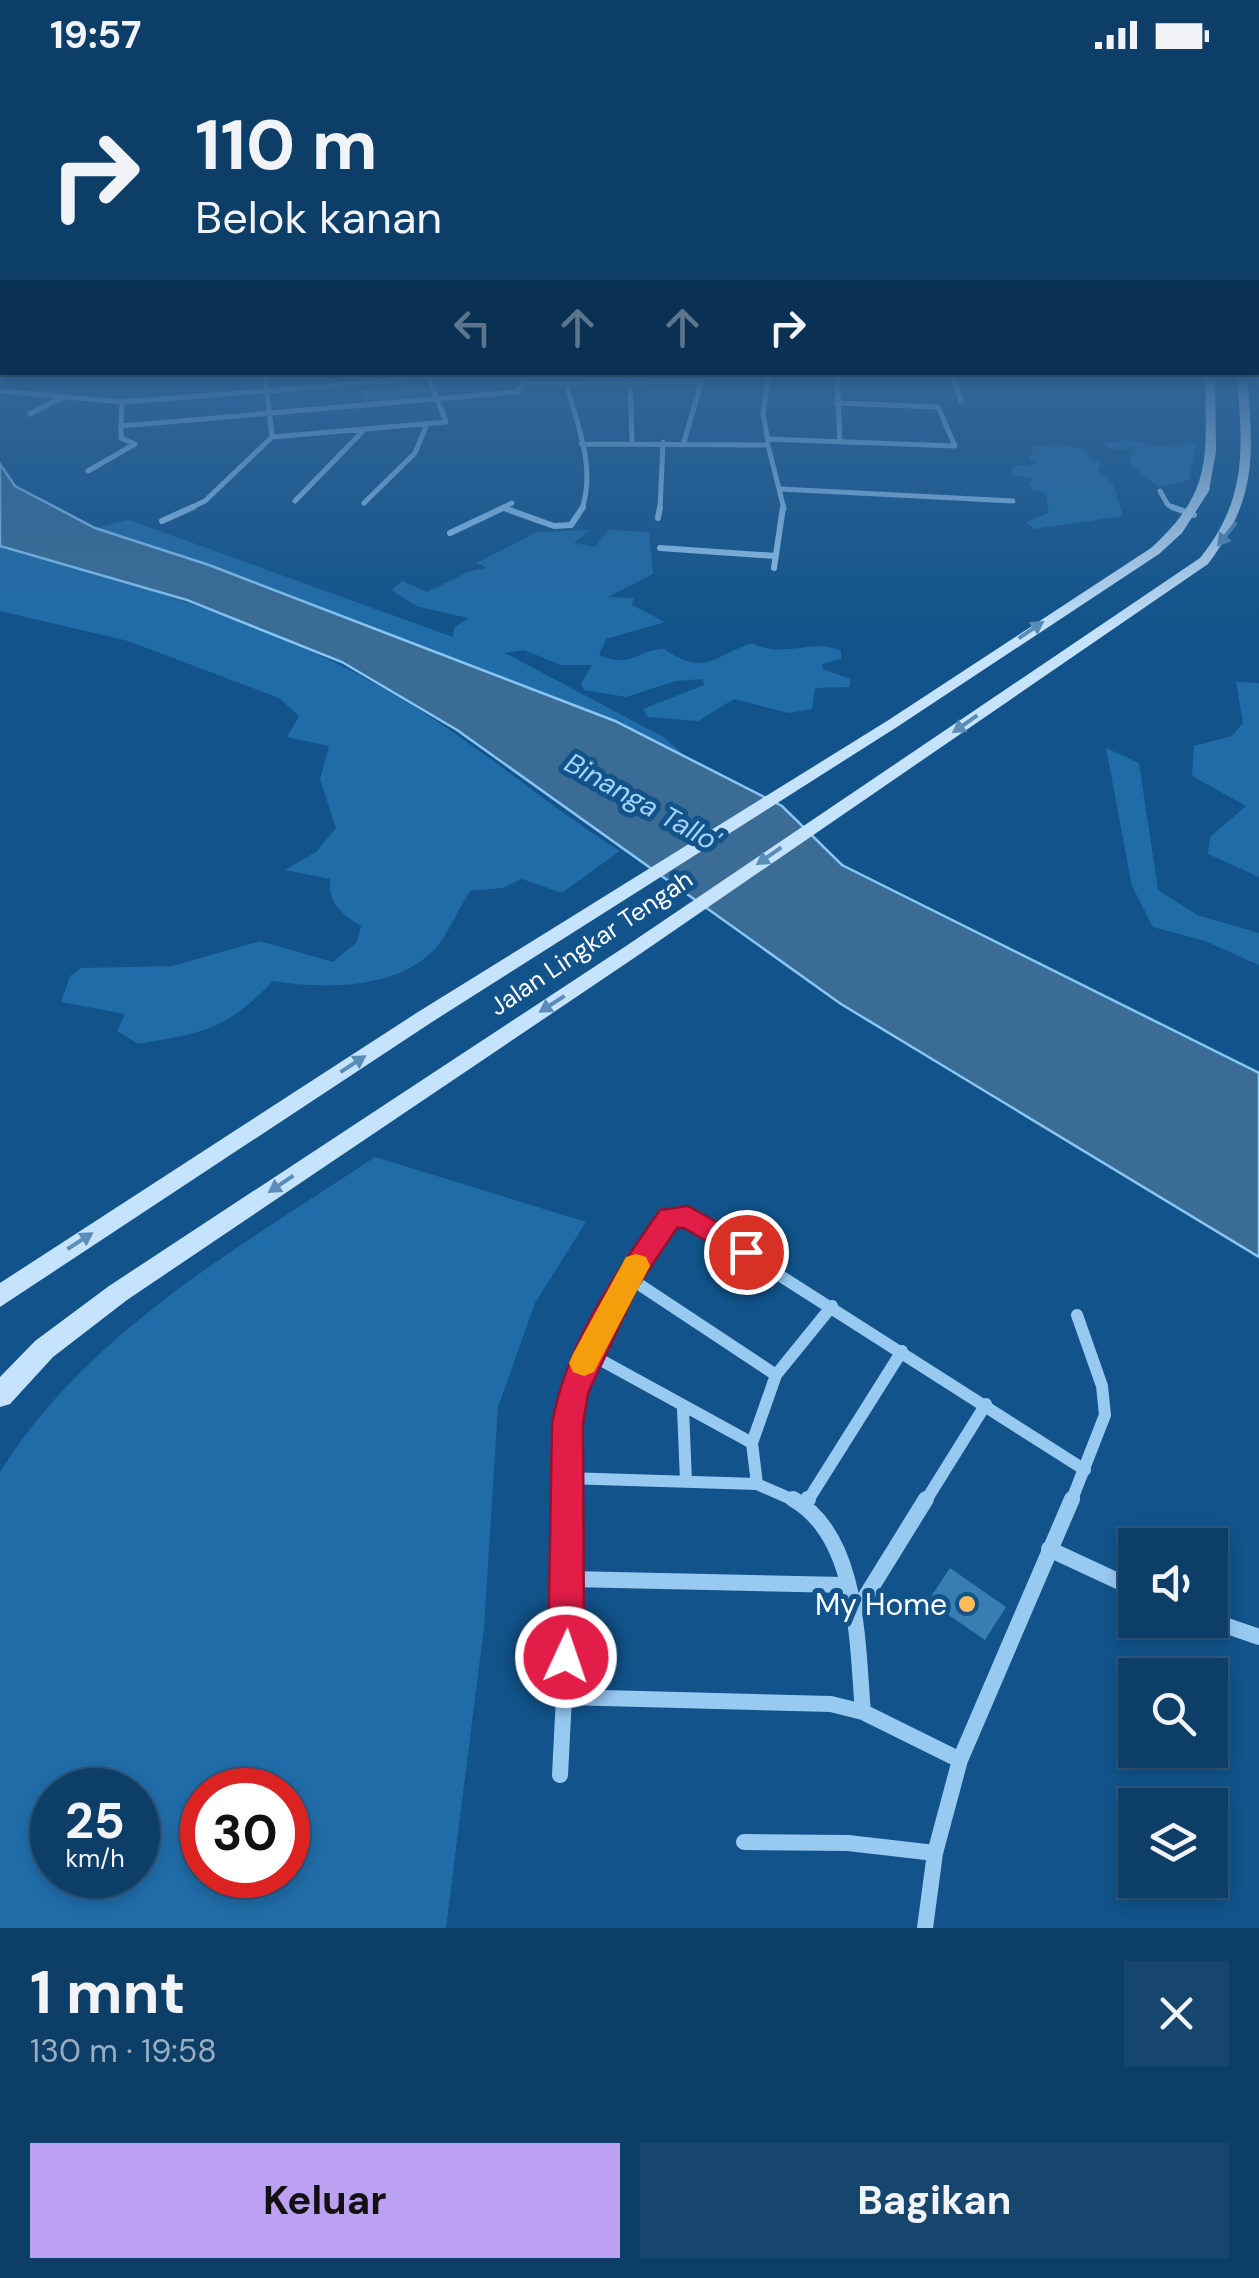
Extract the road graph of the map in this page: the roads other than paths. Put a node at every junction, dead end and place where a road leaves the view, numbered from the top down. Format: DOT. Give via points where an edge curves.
graph roads {
  1 [pos="108,460"];
  2 [pos="249,460"];
  3 [pos="336,460"];
  4 [pos="408,460"];
  5 [pos="585,460"];
  6 [pos="663,460"];
  7 [pos="773,460"];
  8 [pos="1209,460"];
  9 [pos="1245,460"];
  10 [pos="88,471"];
  11 [pos="781,489"];
  12 [pos="1160,490"];
  13 [pos="295,501"];
  14 [pos="1013,502"];
  15 [pos="364,503"];
  16 [pos="512,503"];
  17 [pos="504,508"];
  18 [pos="1194,515"];
  19 [pos="658,518"];
  20 [pos="162,522"];
  21 [pos="450,533"];
  22 [pos="660,548"];
  23 [pos="776,556"];
  24 [pos="774,568"];
  25 [pos="628,1278"];
  26 [pos="0,1296"];
  27 [pos="832,1306"];
  28 [pos="1077,1315"];
  29 [pos="902,1351"];
  30 [pos="588,1353"];
  31 [pos="776,1375"];
  32 [pos="0,1395"];
  33 [pos="986,1404"];
  34 [pos="683,1408"];
  35 [pos="752,1442"];
  36 [pos="1085,1470"];
  37 [pos="565,1478"];
  38 [pos="686,1481"];
  39 [pos="756,1484"];
  40 [pos="804,1506"];
  41 [pos="1049,1549"];
  42 [pos="570,1579"];
  43 [pos="1118,1582"];
  44 [pos="844,1585"];
  45 [pos="853,1617"];
  46 [pos="1228,1626"];
  47 [pos="1259,1637"];
  48 [pos="564,1696"];
  49 [pos="863,1712"];
  50 [pos="960,1760"];
  51 [pos="560,1775"];
  52 [pos="744,1842"];
  53 [pos="936,1854"];
  54 [pos="925,1928"];
  1 -- 10 [label="street"];
  2 -- 20 [label="street" via="205,502"];
  3 -- 13 [label="street"];
  4 -- 15 [label="street"];
  5 -- 17 [label="street" via="590,477 575,522 554,526"];
  6 -- 19 [label="street"];
  7 -- 11 [label="street"];
  8 -- 18 [label="main road" via="1205,496"];
  9 -- 32 [label="main road, Jalan Lingkar Tengah, one-way" via="1247,501 1228,537 1204,561 118,1293 44,1348"];
  11 -- 14 [label="street"];
  11 -- 23 [label="street"];
  12 -- 18 [label="street" via="1168,505"];
  16 -- 17 [label="street"];
  17 -- 21 [label="street"];
  26 -- 18 [label="main road, Jalan Lingkar Tengah, one-way" via="1155,551"];
  22 -- 23 [label="street"];
  23 -- 24 [label="street"];
  25 -- 27 [label="street" via="663,1223 683,1215"];
  25 -- 30 [label="street"];
  25 -- 31 [label="street"];
  27 -- 29 [label="street"];
  27 -- 31 [label="street"];
  28 -- 36 [label="street" via="1105,1403"];
  29 -- 33 [label="street"];
  29 -- 40 [label="street"];
  30 -- 34 [label="street"];
  30 -- 37 [label="street" via="572,1393"];
  31 -- 35 [label="street"];
  33 -- 36 [label="street"];
  33 -- 45 [label="street"];
  34 -- 35 [label="street"];
  34 -- 38 [label="street"];
  35 -- 39 [label="street"];
  36 -- 41 [label="street"];
  37 -- 38 [label="street"];
  37 -- 42 [label="street"];
  38 -- 39 [label="street"];
  39 -- 40 [label="street"];
  40 -- 44 [label="street" via="833,1545"];
  41 -- 43 [label="street"];
  41 -- 50 [label="street"];
  42 -- 44 [label="street"];
  42 -- 48 [label="street"];
  44 -- 45 [label="street"];
  45 -- 49 [label="street"];
  46 -- 47 [label="street"];
  48 -- 49 [label="street" via="766,1700"];
  48 -- 51 [label="street"];
  49 -- 50 [label="street"];
  50 -- 53 [label="street"];
  52 -- 53 [label="street" via="848,1842"];
  53 -- 54 [label="street"];
}
